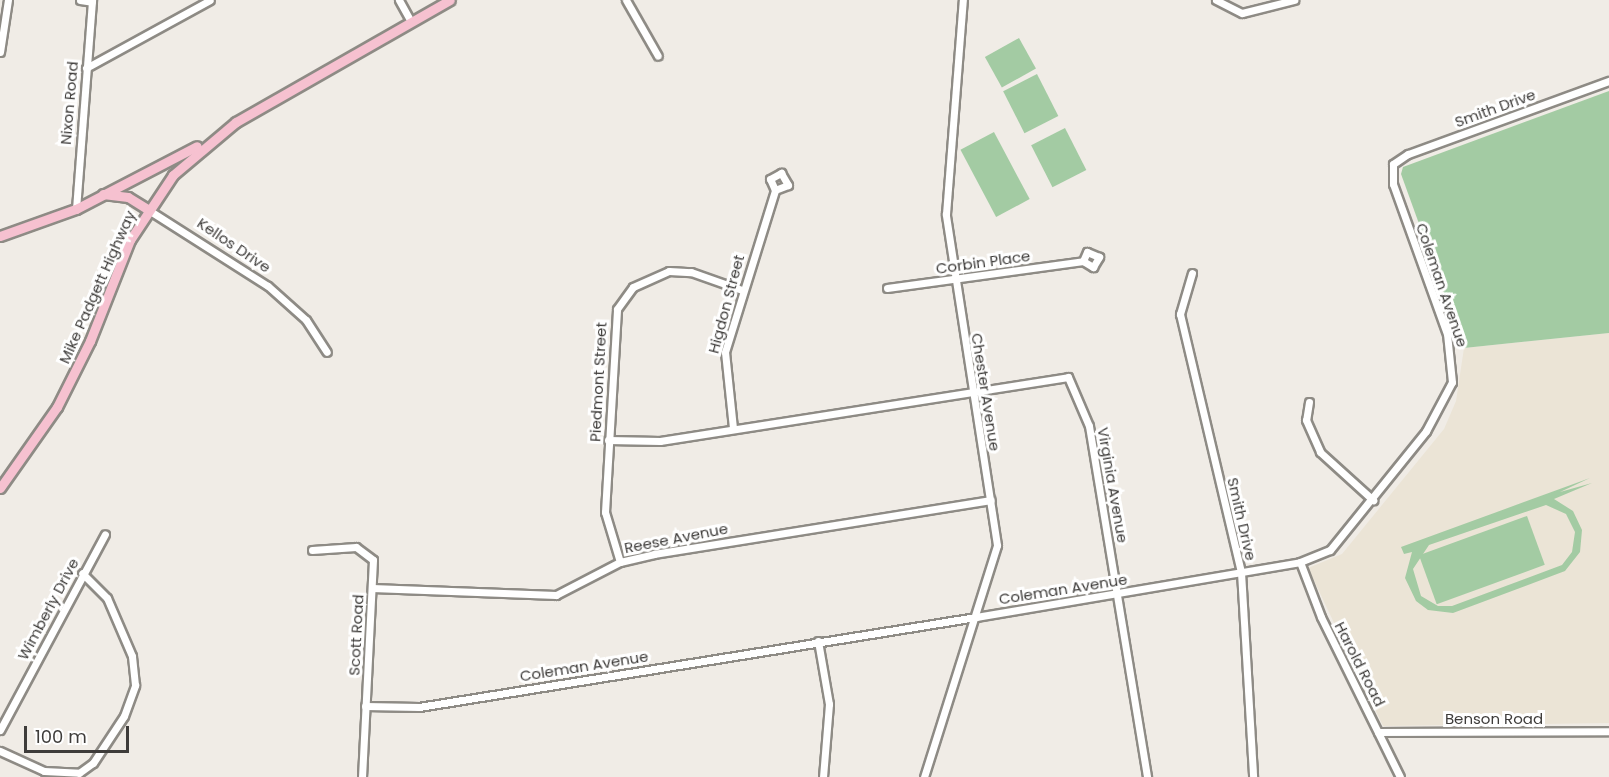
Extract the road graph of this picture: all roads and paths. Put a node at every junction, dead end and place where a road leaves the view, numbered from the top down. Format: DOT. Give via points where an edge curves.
graph roads {
  1 [pos="8,0"];
  2 [pos="80,0"];
  3 [pos="210,0"];
  4 [pos="399,0"];
  5 [pos="450,0"];
  6 [pos="626,0"];
  7 [pos="963,0"];
  8 [pos="1216,0"];
  9 [pos="1294,0"];
  10 [pos="92,1"];
  11 [pos="411,22"];
  12 [pos="0,52"];
  13 [pos="658,56"];
  14 [pos="86,68"];
  15 [pos="1609,81"];
  16 [pos="214,137"];
  17 [pos="1393,164"];
  18 [pos="775,190"];
  19 [pos="103,194"];
  20 [pos="76,209"];
  21 [pos="147,209"];
  22 [pos="0,236"];
  23 [pos="1083,261"];
  24 [pos="1192,273"];
  25 [pos="955,281"];
  26 [pos="887,288"];
  27 [pos="742,290"];
  28 [pos="327,352"];
  29 [pos="972,389"];
  30 [pos="1309,402"];
  31 [pos="734,428"];
  32 [pos="608,440"];
  33 [pos="0,488"];
  34 [pos="991,500"];
  35 [pos="1373,500"];
  36 [pos="105,534"];
  37 [pos="312,550"];
  38 [pos="620,562"];
  39 [pos="1300,562"];
  40 [pos="1241,572"];
  41 [pos="82,573"];
  42 [pos="372,588"];
  43 [pos="1119,594"];
  44 [pos="976,617"];
  45 [pos="818,641"];
  46 [pos="365,706"];
  47 [pos="0,730"];
  48 [pos="1609,731"];
  49 [pos="1378,732"];
  50 [pos="0,751"];
  51 [pos="362,777"];
  52 [pos="823,777"];
  53 [pos="924,777"];
  54 [pos="1148,777"];
  55 [pos="1252,777"];
  56 [pos="1400,777"];
  1 -- 12 [label="street"];
  2 -- 10 [label="street"];
  3 -- 14 [label="street"];
  4 -- 11 [label="street"];
  5 -- 11 [label="main road, Mike Padgett Highway"];
  6 -- 13 [label="street"];
  7 -- 25 [label="street, Chester Avenue" via="946,214"];
  8 -- 9 [label="street" via="1242,13"];
  10 -- 14 [label="street, Nixon Road"];
  11 -- 16 [label="main road, Mike Padgett Highway"];
  14 -- 20 [label="street, Nixon Road"];
  15 -- 17 [label="street, Smith Drive" via="1408,154"];
  16 -- 19 [label="main road"];
  16 -- 21 [label="main road, Mike Padgett Highway" via="177,170"];
  17 -- 35 [label="street, Coleman Avenue" via="1393,184 1447,334 1453,373 1440,411"];
  18 -- 27 [label="street, Higdon Street"];
  19 -- 20 [label="main road"];
  19 -- 21 [label="main road, Kellos Drive" via="128,197"];
  20 -- 22 [label="main road"];
  21 -- 28 [label="street, Kellos Drive" via="268,286 306,320"];
  21 -- 33 [label="main road, Mike Padgett Highway" via="75,374 38,438"];
  23 -- 25 [label="street, Corbin Place"];
  24 -- 40 [label="street, Smith Drive" via="1180,314"];
  25 -- 26 [label="street, Corbin Place"];
  25 -- 29 [label="street, Chester Avenue"];
  27 -- 31 [label="street, Higdon Street" via="724,360"];
  27 -- 32 [label="street, Piedmont Street" via="691,272 669,271 645,279 621,298 613,324"];
  29 -- 31 [label="street, Virginia Avenue"];
  29 -- 34 [label="street, Chester Avenue"];
  29 -- 43 [label="street, Virginia Avenue" via="1068,376 1089,426"];
  30 -- 35 [label="street" via="1306,420 1320,452"];
  31 -- 32 [label="street, Virginia Avenue" via="660,441"];
  32 -- 38 [label="street, Piedmont Street" via="606,520"];
  34 -- 38 [label="street, Reese Avenue"];
  34 -- 44 [label="street, Chester Avenue" via="996,555"];
  35 -- 39 [label="street, Coleman Avenue" via="1336,546"];
  36 -- 41 [label="street, Wimberly Drive"];
  37 -- 42 [label="street, Scott Road" via="351,547 367,551 373,560"];
  38 -- 42 [label="street, Reese Avenue" via="556,595"];
  39 -- 40 [label="street, Coleman Avenue"];
  39 -- 49 [label="street, Harold Road" via="1316,607"];
  40 -- 43 [label="street, Coleman Avenue"];
  40 -- 55 [label="street, Smith Drive"];
  41 -- 47 [label="street, Wimberly Drive"];
  41 -- 50 [label="street" via="107,598 132,656 135,685 124,716 93,763 79,772 44,771"];
  42 -- 46 [label="street, Scott Road"];
  43 -- 44 [label="street, Coleman Avenue"];
  43 -- 54 [label="street, Virginia Avenue"];
  44 -- 45 [label="street, Coleman Avenue"];
  44 -- 53 [label="street, Chester Avenue"];
  45 -- 46 [label="street, Coleman Avenue" via="419,707"];
  45 -- 52 [label="street" via="829,704"];
  46 -- 51 [label="street, Scott Road"];
  48 -- 49 [label="street, Benson Road"];
  49 -- 56 [label="street, Harold Road"];
}
